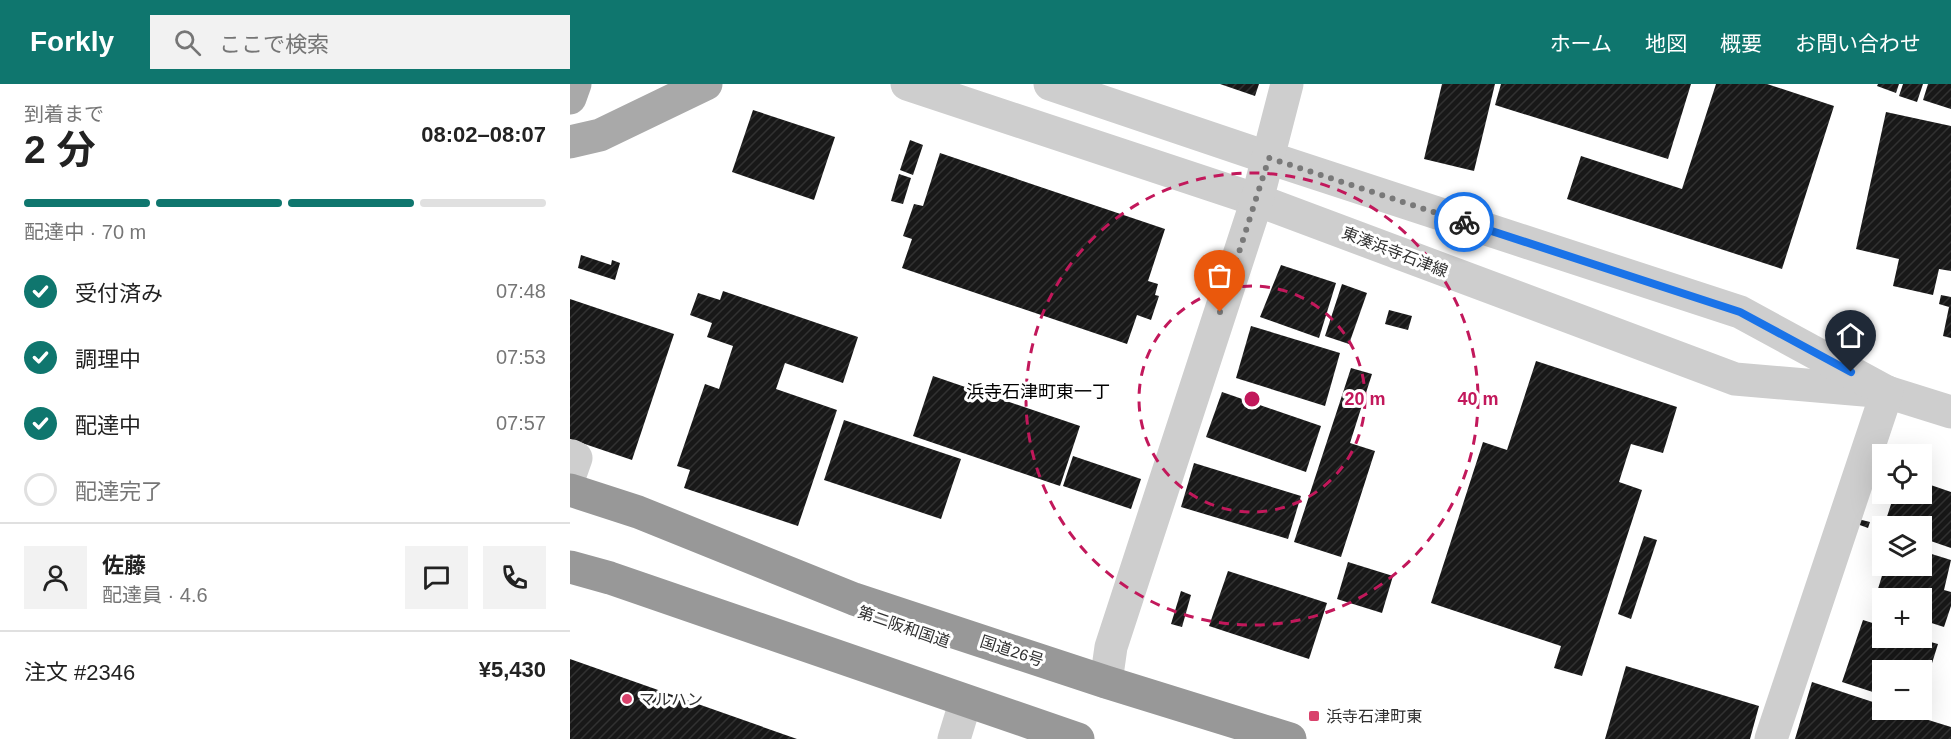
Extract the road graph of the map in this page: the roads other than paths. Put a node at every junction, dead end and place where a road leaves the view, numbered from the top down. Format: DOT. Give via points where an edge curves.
graph roads {
  1 [pos="575,84"];
  2 [pos="706,84"];
  3 [pos="907,84"];
  4 [pos="1050,84"];
  5 [pos="1287,84"];
  6 [pos="570,98"];
  7 [pos="570,142"];
  8 [pos="1269,158"];
  9 [pos="1257,200"];
  10 [pos="1887,392"];
  11 [pos="1951,412"];
  12 [pos="570,490"];
  13 [pos="570,513"];
  14 [pos="570,567"];
  15 [pos="570,581"];
  16 [pos="1106,682"];
  17 [pos="958,726"];
  18 [pos="1039,739"];
  19 [pos="1078,739"];
  20 [pos="1239,739"];
  21 [pos="1290,739"];
  22 [pos="1771,739"];
  1 -- 6 [label="main road"];
  2 -- 7 [label="main road" via="600,135"];
  3 -- 9 [label="street, 東湊浜寺石津線"];
  4 -- 8 [label="street, 東湊浜寺石津線"];
  5 -- 8 [label="street"];
  8 -- 9 [label="street"];
  8 -- 10 [label="street, 東湊浜寺石津線" via="1740,312"];
  9 -- 10 [label="street, 東湊浜寺石津線" via="1735,379"];
  9 -- 16 [label="street" via="1111,648"];
  10 -- 11 [label="street, 東湊浜寺石津線"];
  10 -- 22 [label="street"];
  12 -- 16 [label="highway, 国道26号" via="638,512 854,599"];
  13 -- 20 [label="highway, 第二阪和国道" via="728,563 1007,663"];
  14 -- 19 [label="highway"];
  15 -- 17 [label="highway" via="607,589"];
  16 -- 21 [label="highway, 国道26号"];
  17 -- 18 [label="highway"];
}
